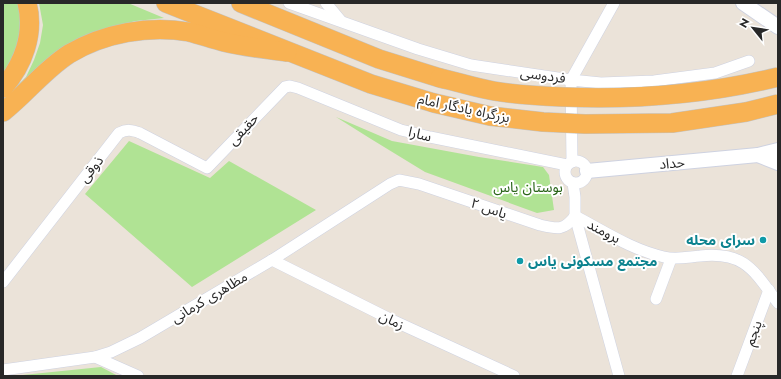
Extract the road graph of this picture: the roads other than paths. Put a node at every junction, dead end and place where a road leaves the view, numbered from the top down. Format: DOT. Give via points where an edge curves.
graph roads {
  1 [pos="27,3"];
  2 [pos="166,3"];
  3 [pos="241,3"];
  4 [pos="256,3"];
  5 [pos="289,3"];
  6 [pos="326,3"];
  7 [pos="614,3"];
  8 [pos="743,3"];
  9 [pos="341,21"];
  10 [pos="292,24"];
  11 [pos="778,27"];
  12 [pos="287,52"];
  13 [pos="749,61"];
  14 [pos="778,78"];
  15 [pos="571,80"];
  16 [pos="3,88"];
  17 [pos="279,91"];
  18 [pos="778,104"];
  19 [pos="3,112"];
  20 [pos="778,150"];
  21 [pos="758,155"];
  22 [pos="570,163"];
  23 [pos="778,163"];
  24 [pos="207,168"];
  25 [pos="587,171"];
  26 [pos="399,180"];
  27 [pos="573,183"];
  28 [pos="575,216"];
  29 [pos="671,259"];
  30 [pos="272,260"];
  31 [pos="3,282"];
  32 [pos="769,290"];
  33 [pos="656,299"];
  34 [pos="778,303"];
  35 [pos="96,357"];
  36 [pos="3,370"];
  37 [pos="138,376"];
  38 [pos="514,376"];
  39 [pos="619,376"];
  40 [pos="737,376"];
  1 -- 16 [label="highway" via="27,44 19,66"];
  2 -- 12 [label="highway, بزرگراه یادگار امام"];
  3 -- 10 [label="highway, بزرگراه یادگار امام"];
  4 -- 10 [label="highway"];
  5 -- 9 [label="street, فردوسی"];
  6 -- 9 [label="street"];
  7 -- 15 [label="street"];
  8 -- 11 [label="street"];
  9 -- 15 [label="street, فردوسی" via="471,65"];
  10 -- 14 [label="highway, بزرگراه یادگار امام, bridge" via="379,59 440,78 492,91 525,95 586,98 668,96 742,86"];
  12 -- 18 [label="highway, بزرگراه یادگار امام, bridge" via="371,84 434,103 490,116 543,122 672,122 746,112"];
  12 -- 19 [label="highway" via="224,42 188,32 129,32 107,37 70,54 34,82"];
  13 -- 15 [label="street, فردوسی" via="715,72 654,81 601,83"];
  15 -- 22 [label="street"];
  17 -- 22 [label="street, سارا" via="290,86 401,130"];
  17 -- 24 [label="street, حقیقی"];
  20 -- 21 [label="street, حداد"];
  21 -- 23 [label="street"];
  21 -- 25 [label="street, حداد"];
  22 -- 25 [label="street" via="582,163"];
  22 -- 27 [label="street" via="565,176"];
  24 -- 31 [label="street, ذوقی" via="140,133 126,130 119,133"];
  25 -- 27 [label="street" via="582,181"];
  26 -- 28 [label="street, یاس ۲" via="419,184 553,228 563,228"];
  26 -- 30 [label="street, مظاهری کرمانی"];
  27 -- 28 [label="street" via="576,198"];
  28 -- 29 [label="street, برومند" via="638,249"];
  28 -- 39 [label="street"];
  29 -- 32 [label="street, برومند" via="705,255 730,256 748,266"];
  29 -- 33 [label="street"];
  30 -- 35 [label="street, مظاهری کرمانی" via="140,338"];
  30 -- 38 [label="street, زمان" via="394,321"];
  32 -- 34 [label="street, برومند"];
  32 -- 40 [label="street, پنجم"];
  35 -- 36 [label="street, مظاهری کرمانی"];
  35 -- 37 [label="street"];
}
